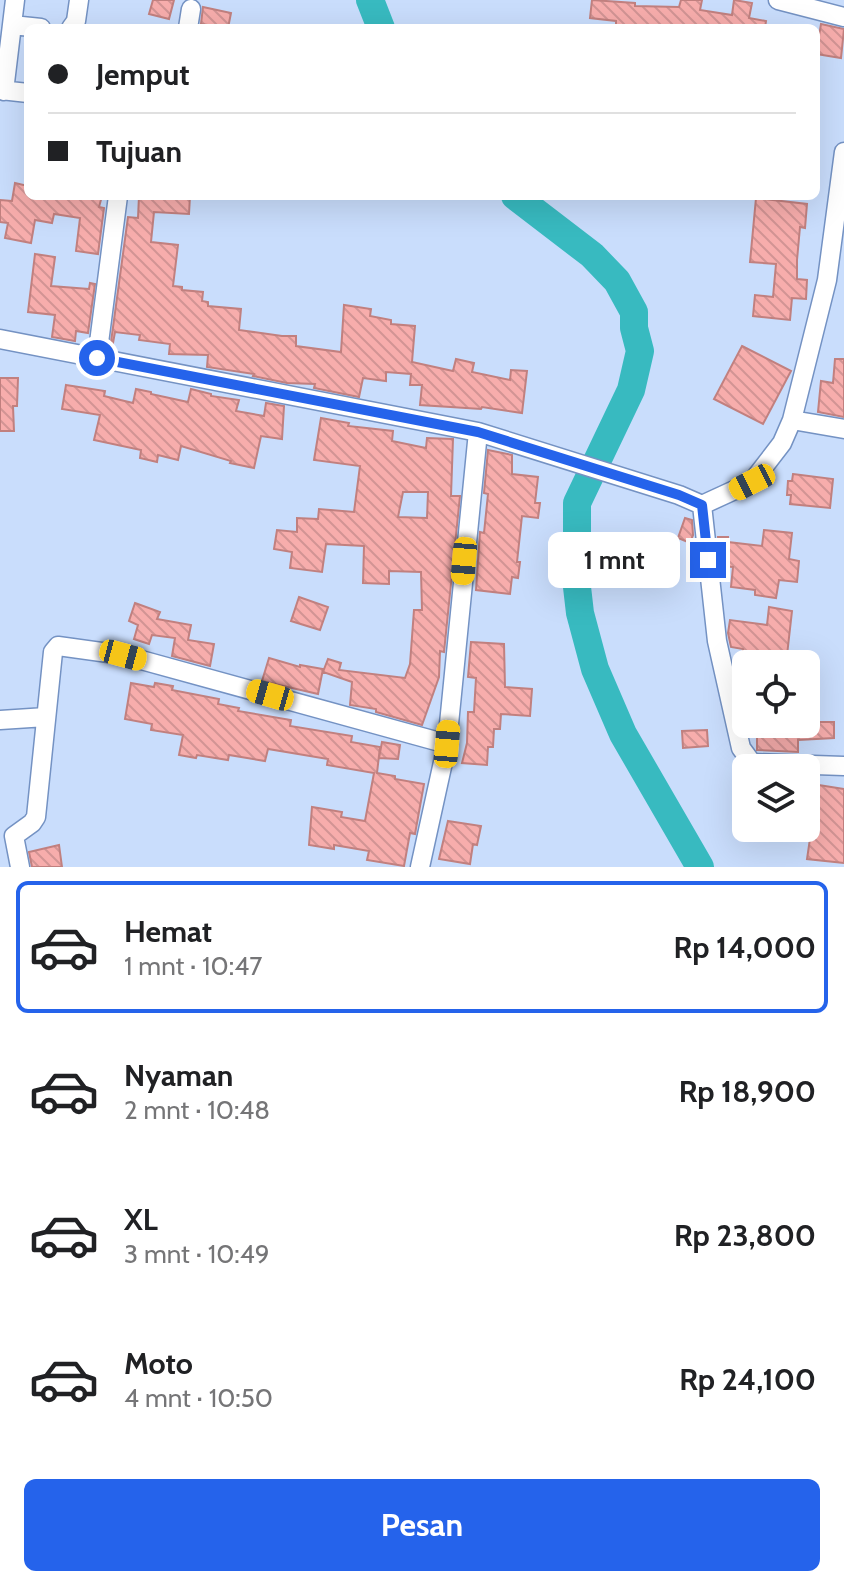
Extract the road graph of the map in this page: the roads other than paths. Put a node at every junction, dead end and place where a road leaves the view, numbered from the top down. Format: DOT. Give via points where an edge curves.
graph roads {
  1 [pos="15,0"];
  2 [pos="79,0"];
  3 [pos="778,0"];
  4 [pos="191,9"];
  5 [pos="844,17"];
  6 [pos="74,24"];
  7 [pos="189,24"];
  8 [pos="12,25"];
  9 [pos="24,26"];
  10 [pos="2,91"];
  11 [pos="24,93"];
  12 [pos="844,152"];
  13 [pos="117,200"];
  14 [pos="0,339"];
  15 [pos="97,358"];
  16 [pos="792,420"];
  17 [pos="844,429"];
  18 [pos="478,432"];
  19 [pos="702,505"];
  20 [pos="46,717"];
  21 [pos="0,720"];
  22 [pos="447,744"];
  23 [pos="844,766"];
  24 [pos="20,867"];
  25 [pos="420,867"];
  1 -- 8 [label="street"];
  2 -- 6 [label="street"];
  3 -- 5 [label="street"];
  4 -- 7 [label="street"];
  8 -- 9 [label="street"];
  8 -- 10 [label="street"];
  10 -- 11 [label="street"];
  12 -- 16 [label="street" via="827,280"];
  13 -- 15 [label="street"];
  14 -- 15 [label="street"];
  15 -- 18 [label="street"];
  16 -- 17 [label="street"];
  16 -- 19 [label="street" via="782,443 752,482"];
  18 -- 19 [label="street"];
  18 -- 22 [label="street"];
  19 -- 23 [label="street" via="717,641 741,748 752,763"];
  20 -- 21 [label="street"];
  20 -- 22 [label="street" via="53,652 66,646 123,655"];
  20 -- 24 [label="street" via="36,817 14,836"];
  22 -- 25 [label="street"];
}
